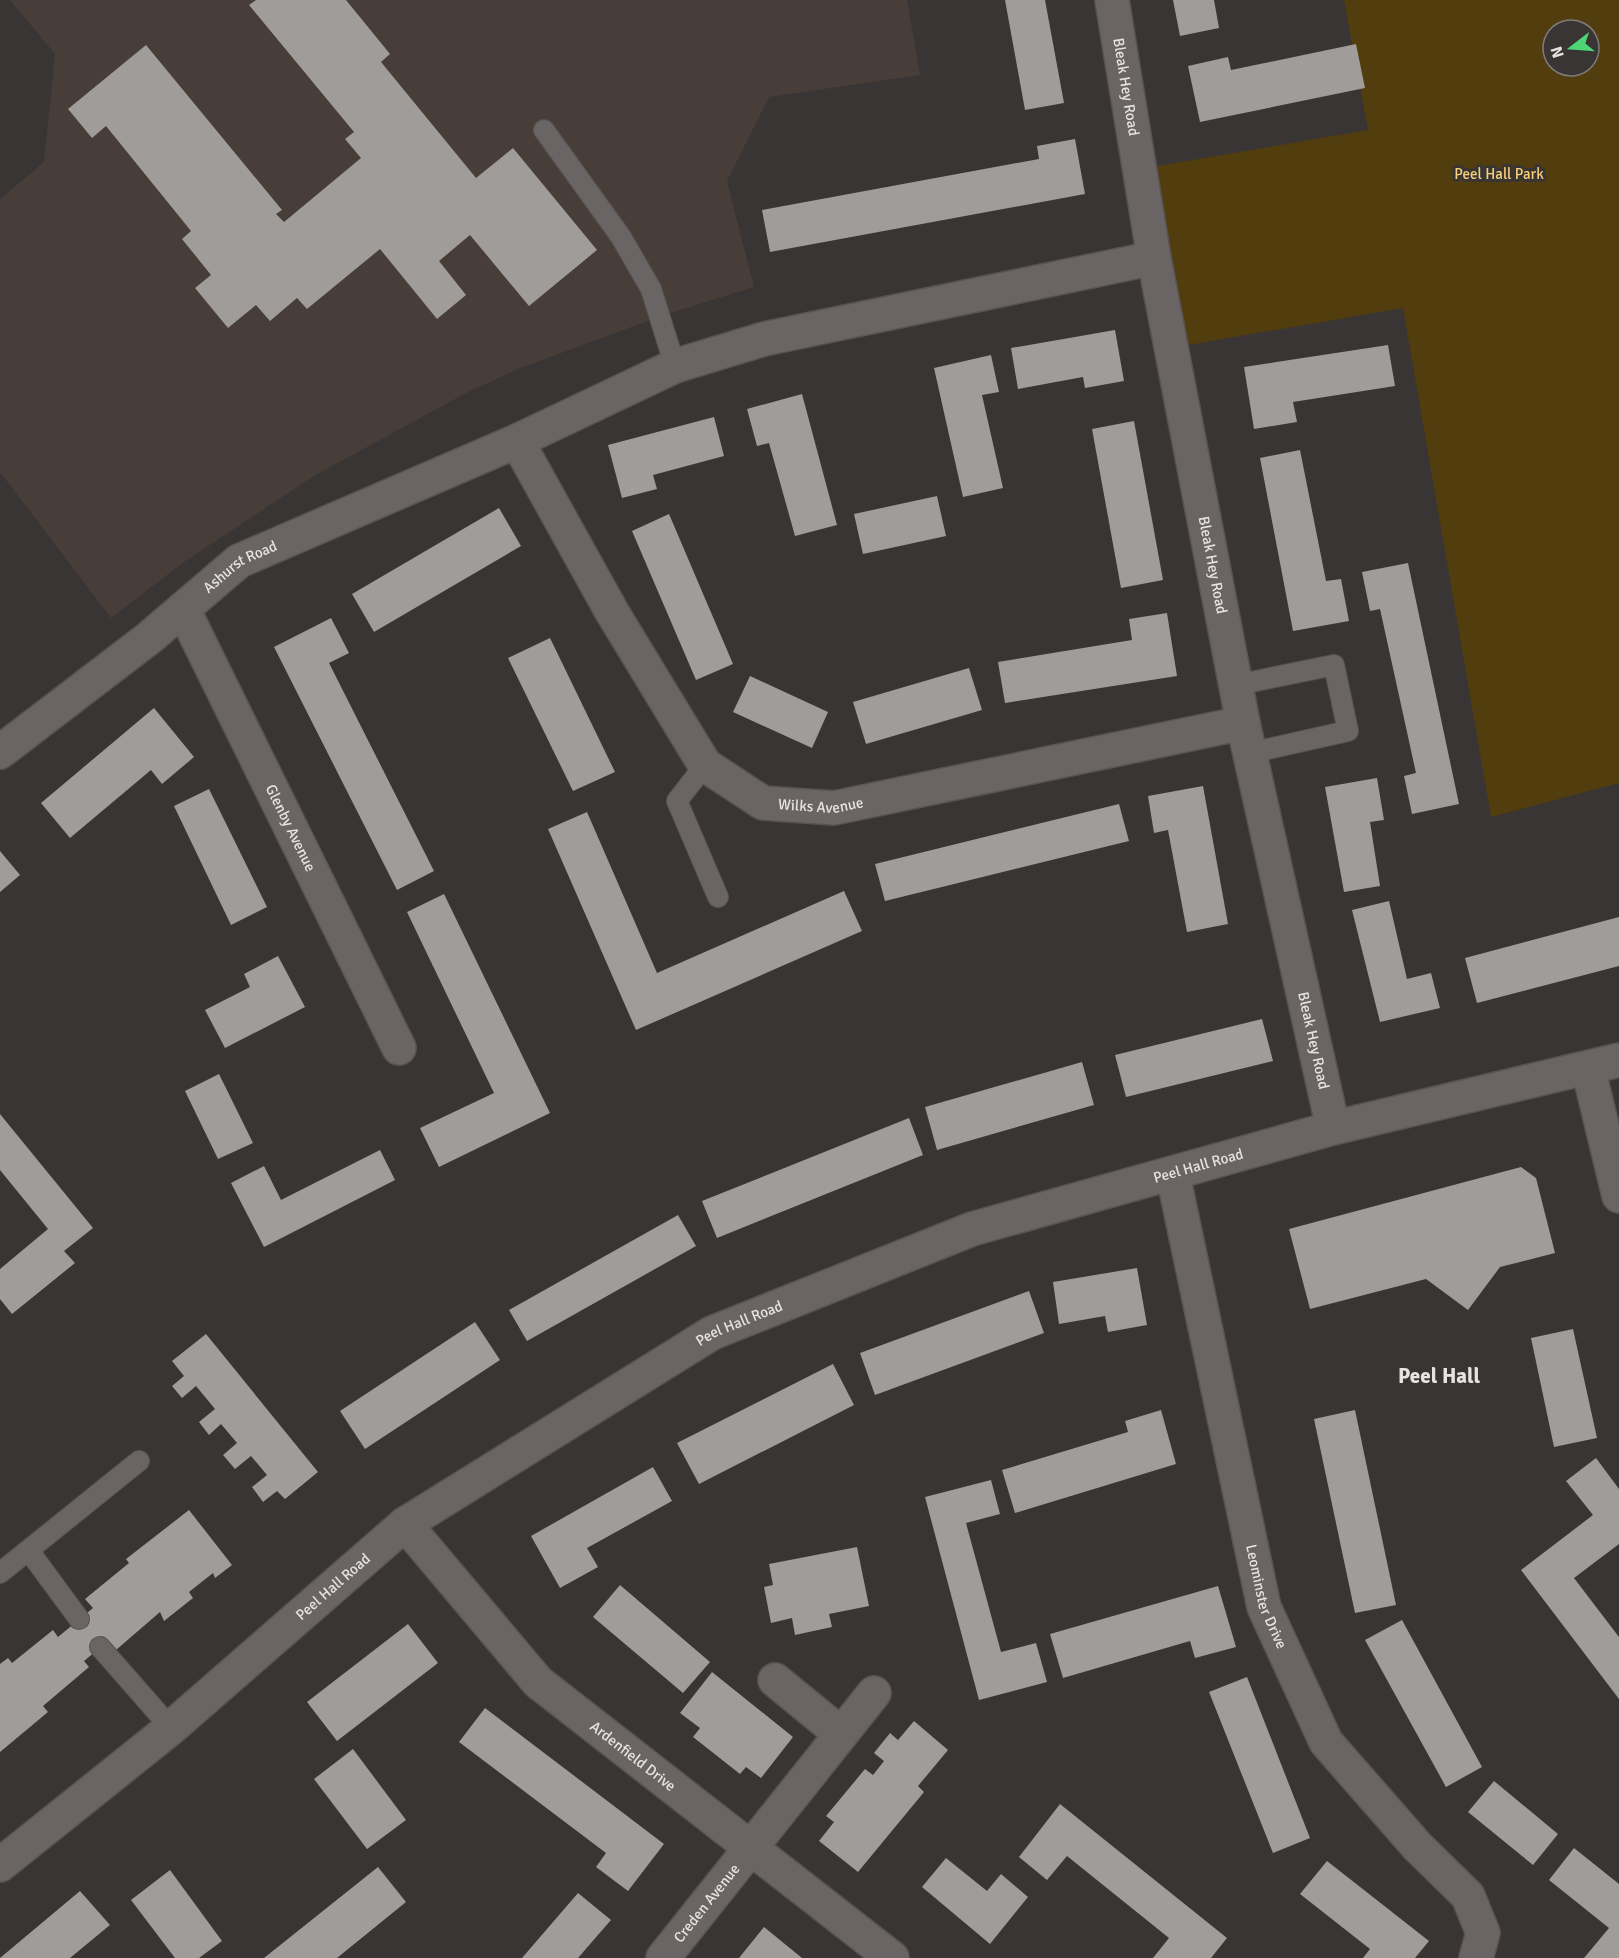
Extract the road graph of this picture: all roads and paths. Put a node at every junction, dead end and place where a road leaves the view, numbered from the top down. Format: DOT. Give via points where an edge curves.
graph roads {
  1 [pos="1112,0"];
  2 [pos="544,130"];
  3 [pos="1154,258"];
  4 [pos="675,366"];
  5 [pos="517,441"];
  6 [pos="183,609"];
  7 [pos="1236,685"];
  8 [pos="1247,738"];
  9 [pos="0,752"];
  10 [pos="705,765"];
  11 [pos="718,897"];
  12 [pos="399,1048"];
  13 [pos="1619,1060"];
  14 [pos="1587,1068"];
  15 [pos="1333,1128"];
  16 [pos="1173,1175"];
  17 [pos="1619,1196"];
  18 [pos="139,1461"];
  19 [pos="405,1524"];
  20 [pos="29,1551"];
  21 [pos="0,1574"];
  22 [pos="80,1619"];
  23 [pos="100,1647"];
  24 [pos="775,1680"];
  25 [pos="874,1694"];
  26 [pos="171,1728"];
  27 [pos="841,1734"];
  28 [pos="752,1847"];
  29 [pos="0,1865"];
  30 [pos="663,1958"];
  31 [pos="892,1958"];
  32 [pos="1476,1958"];
  1 -- 3 [label="street, Bleak Hey Road"];
  2 -- 4 [label="lane" via="621,237 651,289"];
  3 -- 4 [label="street, Ashurst Road" via="764,339"];
  3 -- 7 [label="street, Bleak Hey Road"];
  4 -- 5 [label="street, Ashurst Road"];
  5 -- 6 [label="street, Ashurst Road" via="239,561"];
  5 -- 10 [label="street, Wilks Avenue" via="612,612"];
  6 -- 9 [label="street, Ashurst Road"];
  6 -- 12 [label="street, Glenby Avenue"];
  7 -- 8 [label="street, Bleak Hey Road"];
  7 -- 8 [label="lane" via="1334,665 1348,731"];
  8 -- 10 [label="street, Wilks Avenue" via="834,808 763,803"];
  8 -- 15 [label="street, Bleak Hey Road"];
  10 -- 11 [label="lane" via="677,801"];
  13 -- 14 [label="street, Peel Hall Road"];
  14 -- 15 [label="street, Peel Hall Road"];
  14 -- 17 [label="street"];
  15 -- 16 [label="street, Peel Hall Road"];
  16 -- 19 [label="street, Peel Hall Road" via="972,1229 712,1333"];
  16 -- 32 [label="street, Leominster Drive" via="1264,1606 1326,1742 1417,1846 1468,1896 1482,1933"];
  18 -- 20 [label="lane"];
  19 -- 26 [label="street, Peel Hall Road"];
  19 -- 28 [label="street, Ardenfield Drive" via="538,1683"];
  20 -- 21 [label="lane"];
  20 -- 22 [label="lane"];
  23 -- 26 [label="lane"];
  24 -- 27 [label="street"];
  25 -- 27 [label="street, Creden Avenue"];
  26 -- 29 [label="street, Peel Hall Road"];
  27 -- 28 [label="street, Creden Avenue"];
  28 -- 30 [label="street, Creden Avenue"];
  28 -- 31 [label="street, Ardenfield Drive"];
}
